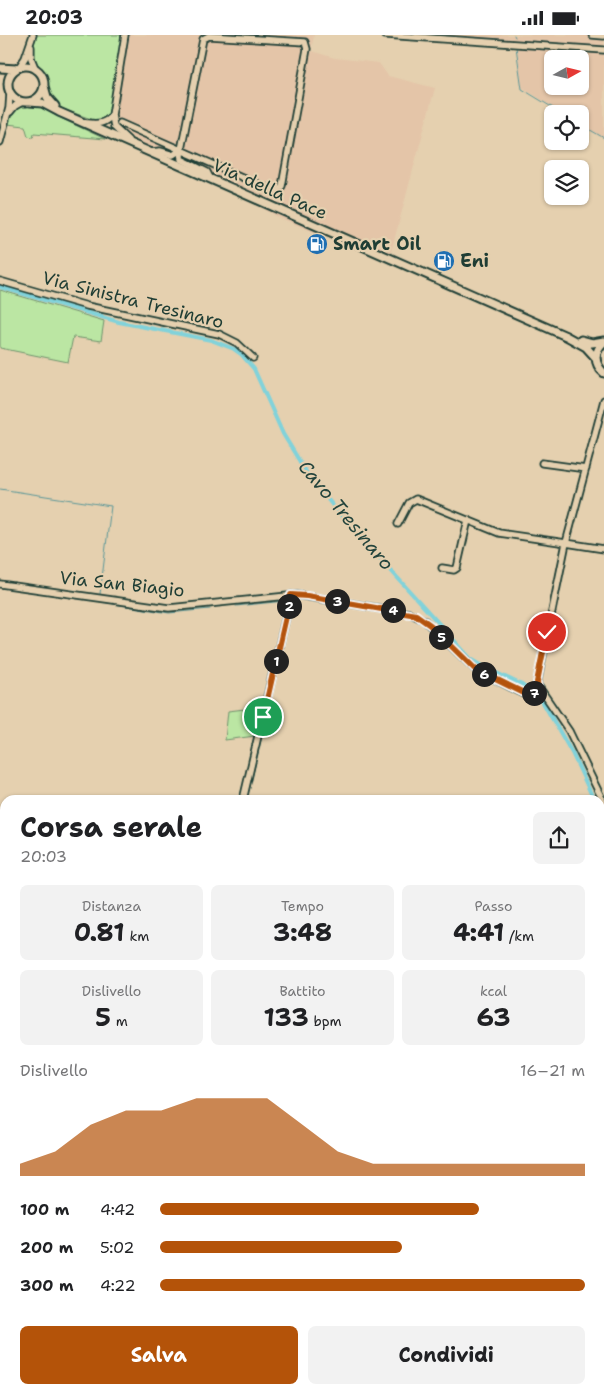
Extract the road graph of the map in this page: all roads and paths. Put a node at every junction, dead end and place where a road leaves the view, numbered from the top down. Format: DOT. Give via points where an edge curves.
graph roads {
  1 [pos="385,35"];
  2 [pos="592,35"];
  3 [pos="124,36"];
  4 [pos="430,36"];
  5 [pos="441,36"];
  6 [pos="604,36"];
  7 [pos="255,37"];
  8 [pos="451,37"];
  9 [pos="32,38"];
  10 [pos="604,50"];
  11 [pos="0,68"];
  12 [pos="18,68"];
  13 [pos="36,70"];
  14 [pos="0,73"];
  15 [pos="8,84"];
  16 [pos="44,86"];
  17 [pos="10,93"];
  18 [pos="26,102"];
  19 [pos="112,115"];
  20 [pos="7,116"];
  21 [pos="72,118"];
  22 [pos="80,121"];
  23 [pos="120,123"];
  24 [pos="0,142"];
  25 [pos="136,146"];
  26 [pos="181,150"];
  27 [pos="150,152"];
  28 [pos="210,178"];
  29 [pos="0,281"];
  30 [pos="566,336"];
  31 [pos="604,342"];
  32 [pos="253,358"];
  33 [pos="596,358"];
  34 [pos="603,373"];
  35 [pos="604,400"];
  36 [pos="542,463"];
  37 [pos="586,469"];
  38 [pos="468,521"];
  39 [pos="398,524"];
  40 [pos="566,543"];
  41 [pos="604,549"];
  42 [pos="442,567"];
  43 [pos="0,583"];
  44 [pos="291,595"];
  45 [pos="535,691"];
  46 [pos="244,795"];
  47 [pos="600,795"];
  1 -- 4 [label="street"];
  2 -- 6 [label="street"];
  3 -- 19 [label="street"];
  4 -- 5 [label="street"];
  5 -- 8 [label="street"];
  7 -- 26 [label="street" via="208,36 201,41"];
  7 -- 26 [label="street" via="300,41 307,46 282,186 271,190"];
  8 -- 10 [label="street"];
  9 -- 12 [label="street" via="26,57"];
  9 -- 13 [label="street" via="30,55"];
  11 -- 12 [label="main road"];
  12 -- 13 [label="main road"];
  12 -- 15 [label="main road" via="9,77"];
  13 -- 16 [label="main road, Via della Pace"];
  14 -- 15 [label="main road"];
  15 -- 17 [label="main road"];
  16 -- 18 [label="main road" via="39,96"];
  16 -- 21 [label="main road, Via della Pace" via="48,100"];
  17 -- 18 [label="main road, Via della Pace" via="17,100"];
  17 -- 20 [label="street"];
  18 -- 20 [label="street" via="14,107"];
  18 -- 21 [label="main road, Via della Pace" via="42,103"];
  19 -- 22 [label="street" via="98,124"];
  19 -- 25 [label="street" via="115,129"];
  20 -- 24 [label="street"];
  21 -- 22 [label="main road, Via della Pace"];
  22 -- 25 [label="main road, Via della Pace"];
  23 -- 26 [label="street"];
  25 -- 27 [label="main road, Via della Pace"];
  26 -- 27 [label="street" via="172,155"];
  26 -- 28 [label="street" via="181,159 207,172"];
  27 -- 28 [label="main road, Via della Pace"];
  28 -- 30 [label="main road, Via della Pace"];
  29 -- 32 [label="street, Via Sinistra Tresinaro" via="87,306 219,334 237,343"];
  30 -- 31 [label="main road, Via della Pace" via="588,343"];
  30 -- 33 [label="main road, Via della Pace" via="586,347"];
  31 -- 33 [label="main road"];
  33 -- 34 [label="main road"];
  35 -- 37 [label="street"];
  36 -- 37 [label="street"];
  37 -- 40 [label="street"];
  38 -- 39 [label="street" via="416,499 409,503"];
  38 -- 40 [label="street" via="499,533"];
  38 -- 42 [label="street" via="457,568"];
  40 -- 41 [label="street"];
  40 -- 45 [label="street"];
  43 -- 44 [label="street, Via San Biagio" via="173,608"];
  44 -- 45 [label="street, Via San Biagio" via="416,615 475,669 528,696"];
  44 -- 46 [label="street"];
  45 -- 47 [label="street" via="570,731"];
}
